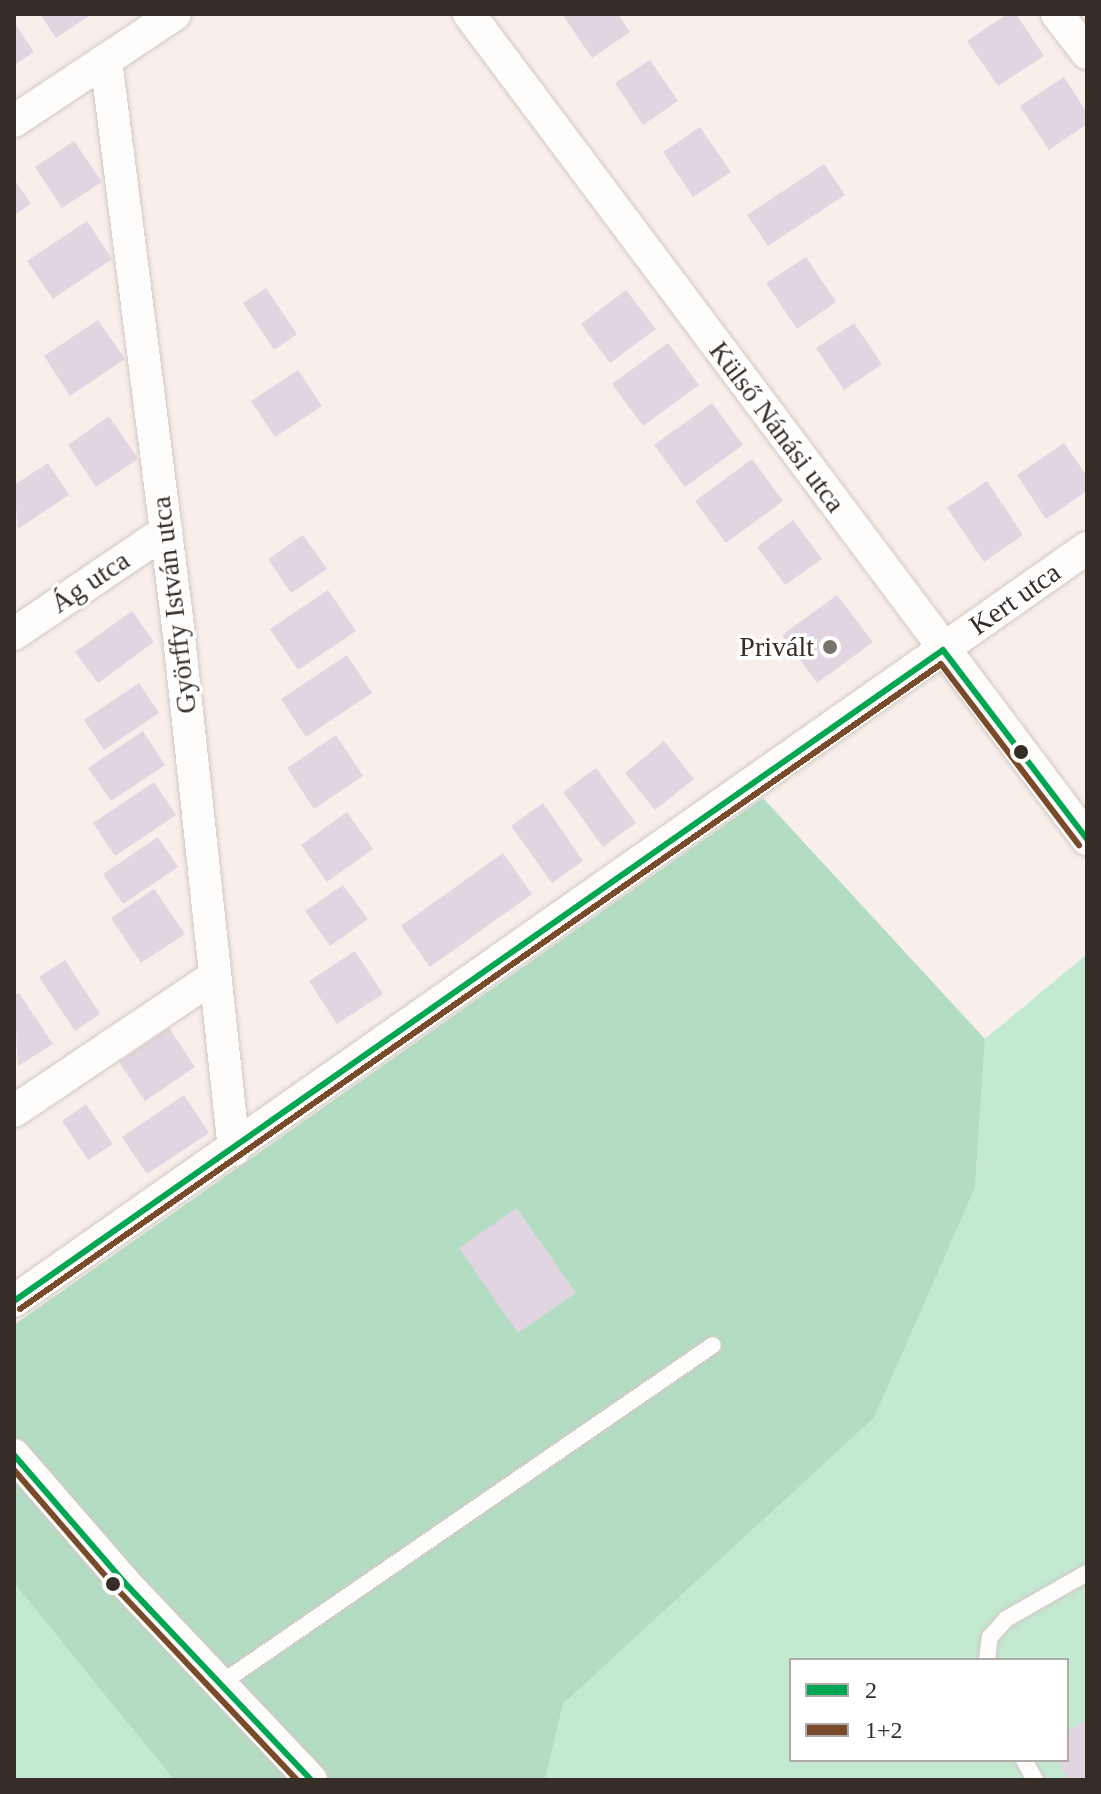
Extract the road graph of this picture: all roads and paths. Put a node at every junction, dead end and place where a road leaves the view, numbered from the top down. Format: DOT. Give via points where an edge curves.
graph roads {
  1 [pos="175,14"];
  2 [pos="469,14"];
  3 [pos="1057,14"];
  4 [pos="1087,53"];
  5 [pos="106,60"];
  6 [pos="14,121"];
  7 [pos="166,531"];
  8 [pos="1087,548"];
  9 [pos="14,634"];
  10 [pos="943,650"];
  11 [pos="1087,839"];
  12 [pos="215,976"];
  13 [pos="14,1111"];
  14 [pos="234,1150"];
  15 [pos="14,1301"];
  16 [pos="713,1345"];
  17 [pos="14,1455"];
  18 [pos="1087,1573"];
  19 [pos="987,1658"];
  20 [pos="220,1684"];
  21 [pos="1025,1762"];
  22 [pos="311,1780"];
  23 [pos="1035,1780"];
  1 -- 5 [label="street"];
  2 -- 10 [label="street, Külső Nánási utca"];
  3 -- 4 [label="street"];
  5 -- 6 [label="street"];
  5 -- 7 [label="street, Györffy István utca"];
  7 -- 9 [label="street, Ág utca"];
  7 -- 12 [label="street, Györffy István utca"];
  8 -- 10 [label="street, Kert utca"];
  10 -- 11 [label="street, Külső Nánási utca"];
  10 -- 14 [label="street, Kert utca"];
  12 -- 13 [label="street"];
  12 -- 14 [label="street, Györffy István utca"];
  14 -- 15 [label="street, Kert utca"];
  16 -- 20 [label="lane"];
  17 -- 20 [label="street"];
  18 -- 19 [label="lane" via="1006,1619 990,1637"];
  20 -- 22 [label="street"];
  21 -- 23 [label="lane"];
}
